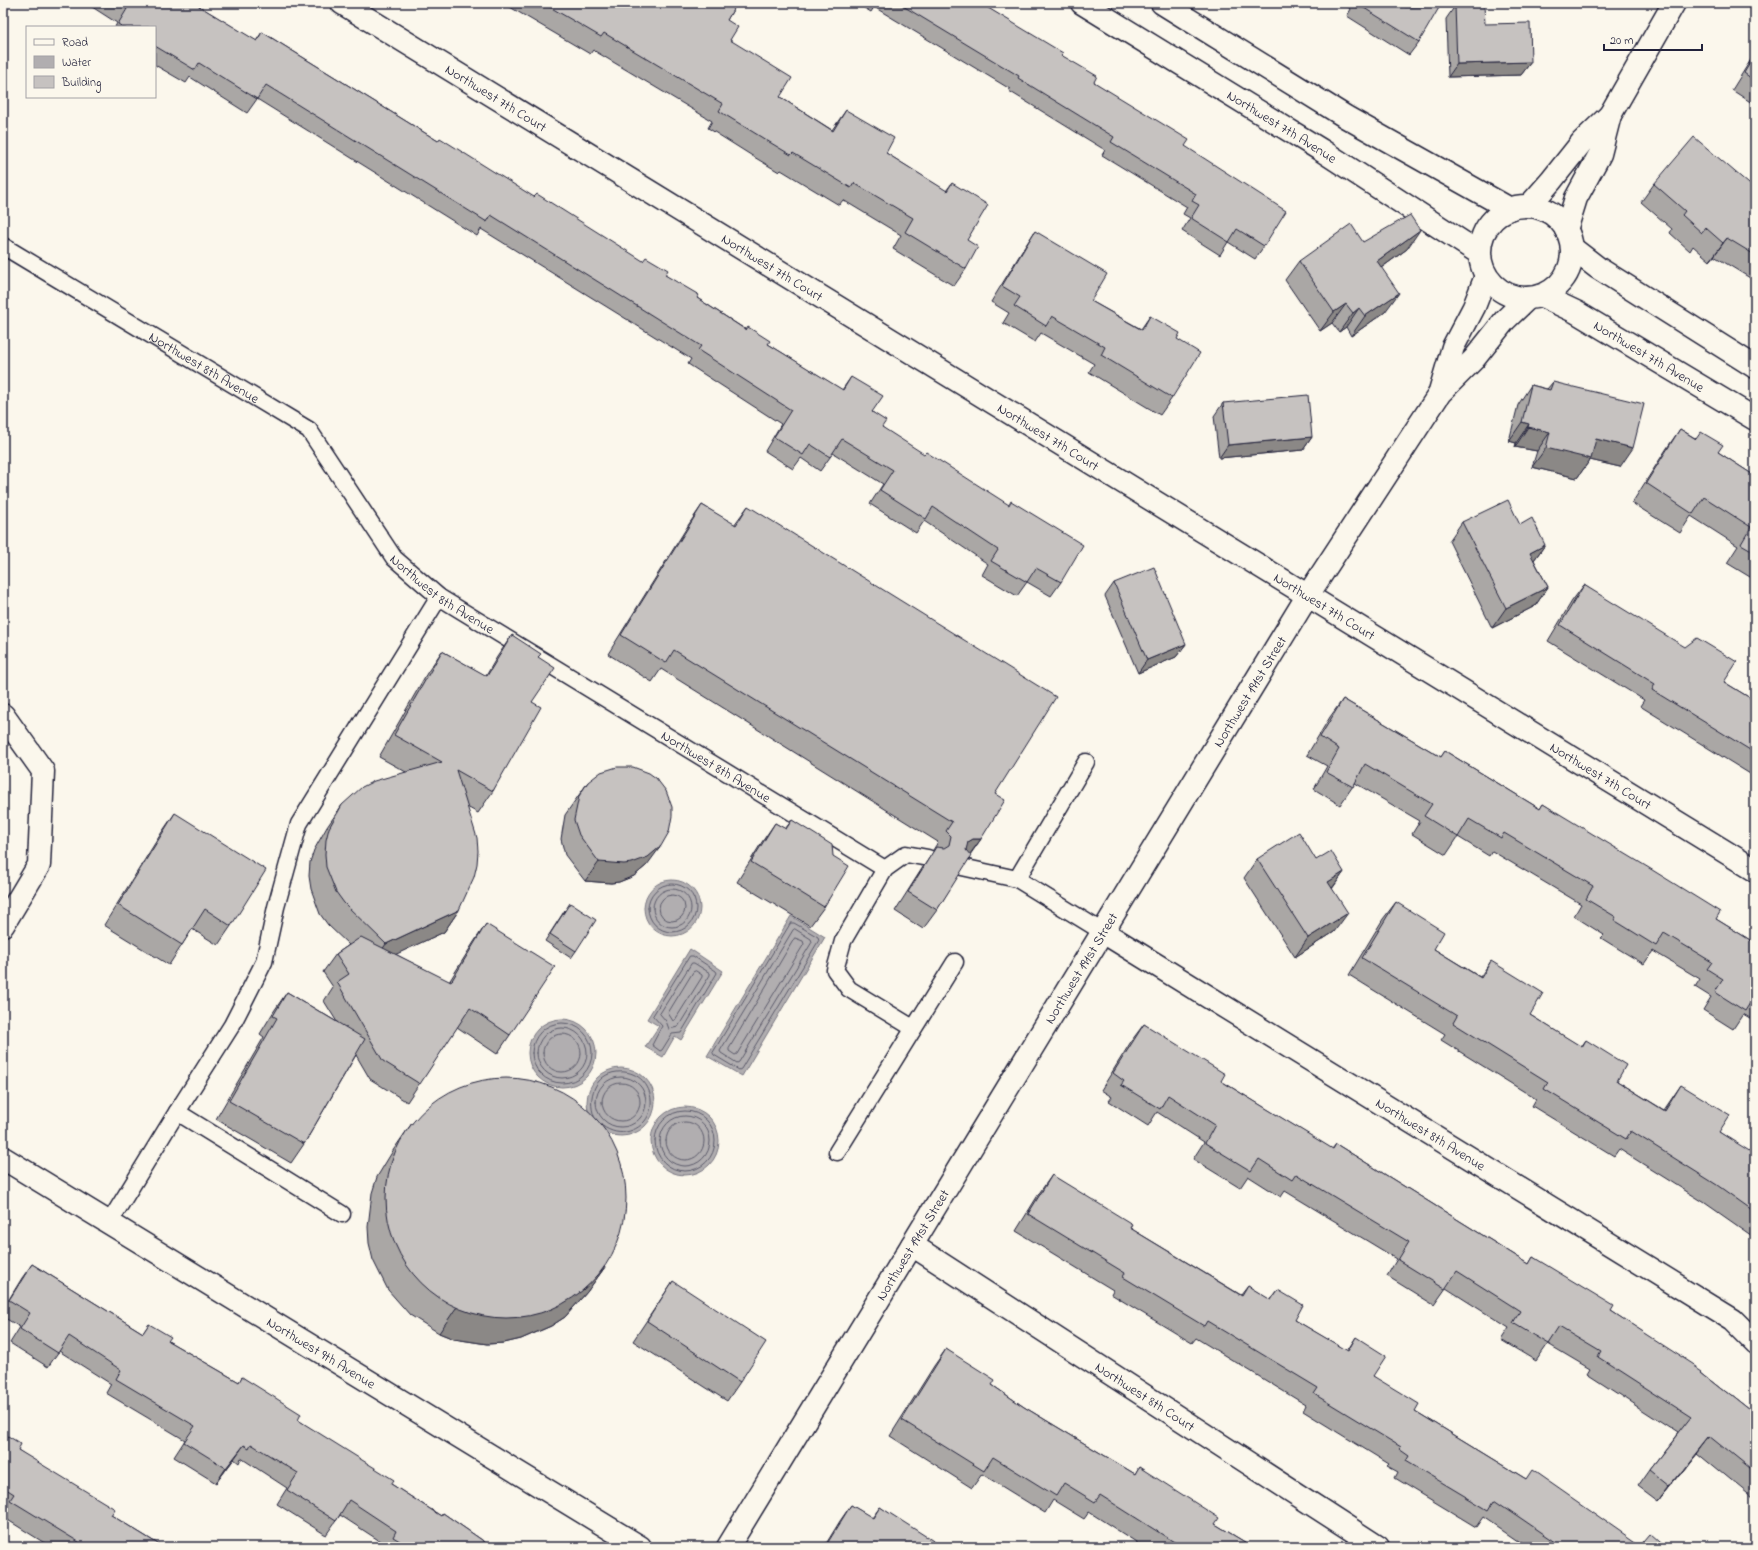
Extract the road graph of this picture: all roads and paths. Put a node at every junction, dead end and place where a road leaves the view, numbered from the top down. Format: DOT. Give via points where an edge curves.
graph roads {
  1 [pos="342,3"];
  2 [pos="1082,3"];
  3 [pos="1162,3"];
  4 [pos="1674,3"];
  5 [pos="1610,115"];
  6 [pos="1519,207"];
  7 [pos="1569,239"];
  8 [pos="3,246"];
  9 [pos="1479,253"];
  10 [pos="1486,276"];
  11 [pos="1535,297"];
  12 [pos="1755,367"];
  13 [pos="1440,392"];
  14 [pos="1755,418"];
  15 [pos="1308,595"];
  16 [pos="439,597"];
  17 [pos="3,715"];
  18 [pos="1086,762"];
  19 [pos="928,858"];
  20 [pos="962,867"];
  21 [pos="885,870"];
  22 [pos="1755,870"];
  23 [pos="1017,879"];
  24 [pos="3,925"];
  25 [pos="1103,932"];
  26 [pos="955,962"];
  27 [pos="913,1028"];
  28 [pos="177,1112"];
  29 [pos="837,1152"];
  30 [pos="3,1158"];
  31 [pos="342,1214"];
  32 [pos="110,1223"];
  33 [pos="912,1245"];
  34 [pos="1755,1342"];
  35 [pos="640,1547"];
  36 [pos="728,1547"];
  37 [pos="1378,1547"];
  1 -- 15 [label="street, Northwest 7th Court"];
  2 -- 9 [label="street, Northwest 7th Avenue" via="1321,150"];
  3 -- 6 [label="street" via="1346,117"];
  4 -- 5 [label="street"];
  5 -- 6 [label="street" via="1582,142 1551,181"];
  5 -- 7 [label="street" via="1600,154 1576,198"];
  6 -- 7 [label="street" via="1538,207 1550,213 1560,222"];
  6 -- 9 [label="street" via="1492,219 1482,239"];
  7 -- 11 [label="street" via="1571,263 1565,276 1555,288"];
  7 -- 12 [label="street" via="1598,268"];
  8 -- 16 [label="lane, Northwest 8th Avenue" via="309,430 394,558"];
  9 -- 10 [label="street"];
  10 -- 11 [label="street" via="1500,291 1513,297"];
  10 -- 13 [label="street, Northwest 191st Street" via="1454,347"];
  11 -- 13 [label="street, Northwest 191st Street" via="1505,320 1474,359"];
  11 -- 14 [label="street, Northwest 7th Avenue" via="1576,312"];
  13 -- 15 [label="street, Northwest 191st Street"];
  15 -- 22 [label="street, Northwest 7th Court"];
  15 -- 25 [label="street, Northwest 191st Street"];
  16 -- 21 [label="lane, Northwest 8th Avenue"];
  16 -- 28 [label="lane" via="299,824 264,962 232,1025"];
  17 -- 24 [label="street" via="44,770 39,865"];
  18 -- 23 [label="lane"];
  19 -- 21 [label="lane" via="906,854"];
  20 -- 23 [label="lane"];
  21 -- 27 [label="lane" via="843,941 836,970 849,990"];
  23 -- 25 [label="lane"];
  25 -- 33 [label="street, Northwest 191st Street"];
  25 -- 34 [label="street, Northwest 8th Avenue" via="1733,1320"];
  26 -- 27 [label="lane"];
  27 -- 29 [label="lane"];
  28 -- 31 [label="lane"];
  28 -- 32 [label="lane"];
  30 -- 32 [label="street, Northwest 9th Avenue"];
  32 -- 35 [label="street, Northwest 9th Avenue"];
  33 -- 36 [label="street, Northwest 191st Street"];
  33 -- 37 [label="street, Northwest 8th Court"];
}
